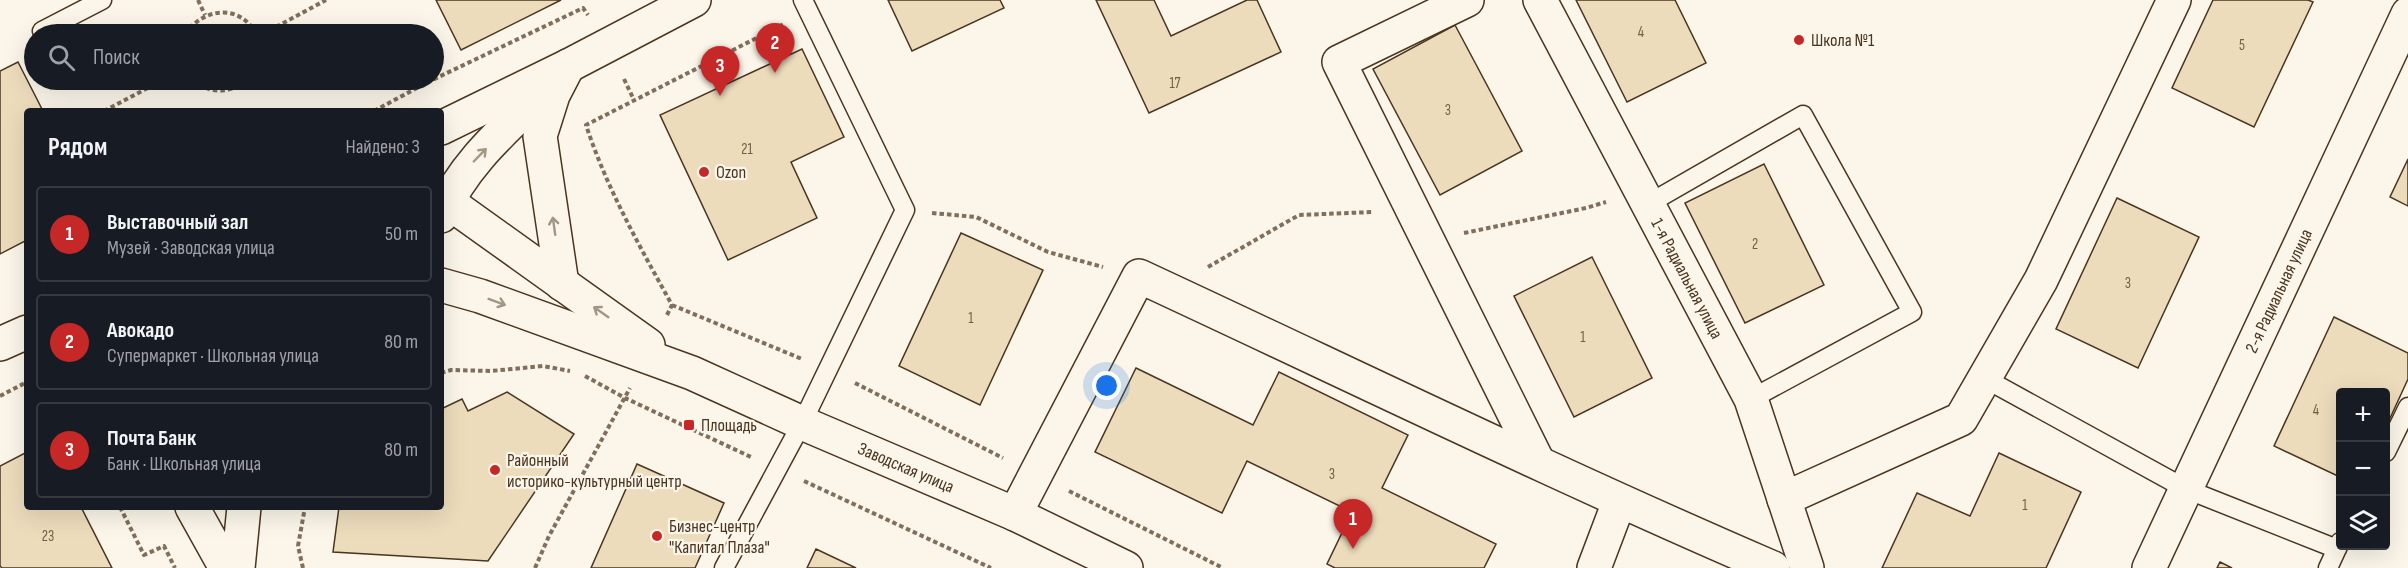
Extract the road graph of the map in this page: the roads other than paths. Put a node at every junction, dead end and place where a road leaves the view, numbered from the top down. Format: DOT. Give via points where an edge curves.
graph roads {
  1 [pos="102,0"];
  2 [pos="694,0"];
  3 [pos="1467,0"];
  4 [pos="1540,0"];
  5 [pos="2174,0"];
  6 [pos="806,6"];
  7 [pos="2408,14"];
  8 [pos="56,24"];
  9 [pos="568,66"];
  10 [pos="444,127"];
  11 [pos="1644,197"];
  12 [pos="444,204"];
  13 [pos="444,206"];
  14 [pos="562,284"];
  15 [pos="444,286"];
  16 [pos="24,333"];
  17 [pos="0,344"];
  18 [pos="648,352"];
  19 [pos="1984,378"];
  20 [pos="1751,399"];
  21 [pos="2408,407"];
  22 [pos="802,423"];
  23 [pos="2390,442"];
  24 [pos="1538,462"];
  25 [pos="2186,489"];
  26 [pos="1784,499"];
  27 [pos="1619,502"];
  28 [pos="194,510"];
  29 [pos="212,510"];
  30 [pos="244,510"];
  31 [pos="1015,514"];
  32 [pos="2336,545"];
  33 [pos="2337,550"];
  34 [pos="228,568"];
  35 [pos="238,568"];
  36 [pos="724,568"];
  37 [pos="1126,568"];
  38 [pos="1594,568"];
  39 [pos="1773,568"];
  40 [pos="1807,568"];
  41 [pos="2149,568"];
  42 [pos="2328,568"];
  1 -- 8 [label="lane"];
  2 -- 9 [label="street"];
  3 -- 24 [label="street" via="1339,62"];
  4 -- 11 [label="street, 1-я Радиальная улица"];
  5 -- 19 [label="street" via="2041,280"];
  6 -- 22 [label="lane" via="905,210"];
  7 -- 25 [label="street, 2-я Радиальная улица"];
  9 -- 10 [label="street"];
  12 -- 9 [label="street, one-way" via="475,160"];
  14 -- 9 [label="street, one-way" via="540,136 553,95"];
  11 -- 20 [label="street, 1-я Радиальная улица"];
  11 -- 20 [label="lane" via="1803,115 1912,312"];
  13 -- 14 [label="street, Заводская улица"];
  18 -- 14 [label="street, Заводская улица, one-way"];
  15 -- 18 [label="street, one-way"];
  16 -- 17 [label="street"];
  18 -- 22 [label="street, Заводская улица"];
  19 -- 25 [label="lane"];
  19 -- 26 [label="street" via="1961,419"];
  20 -- 26 [label="street, 1-я Радиальная улица"];
  21 -- 23 [label="lane"];
  22 -- 31 [label="street, Заводская улица"];
  22 -- 36 [label="lane"];
  24 -- 27 [label="street"];
  24 -- 31 [label="street" via="1153,283"];
  25 -- 32 [label="lane"];
  25 -- 41 [label="street, 2-я Радиальная улица"];
  26 -- 40 [label="street, 1-я Радиальная улица"];
  27 -- 38 [label="street"];
  27 -- 39 [label="street"];
  28 -- 34 [label="street"];
  29 -- 34 [label="street"];
  30 -- 35 [label="street"];
  31 -- 37 [label="street, Заводская улица"];
  33 -- 42 [label="lane"];
}
